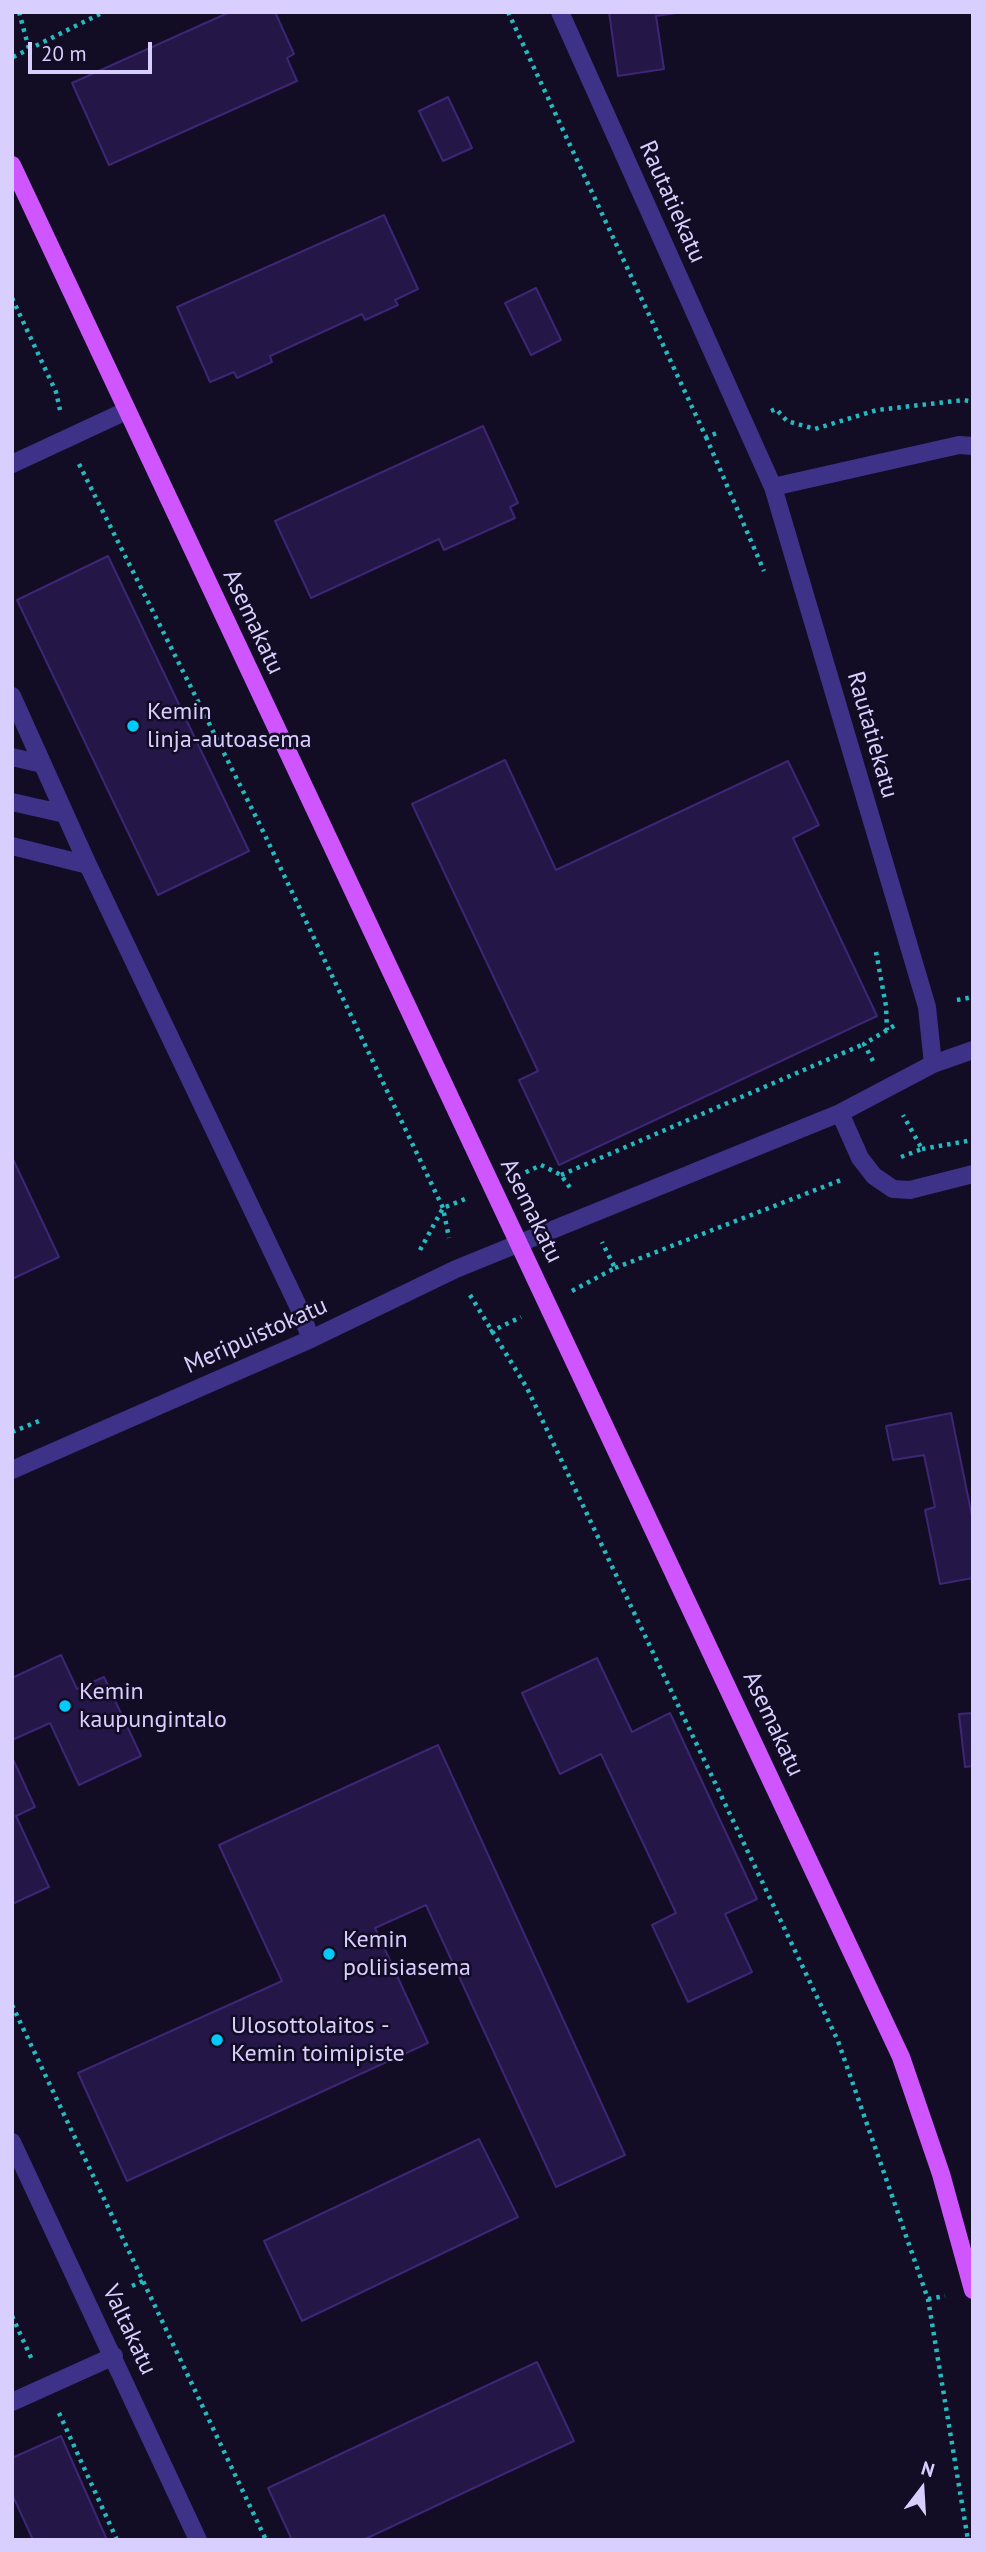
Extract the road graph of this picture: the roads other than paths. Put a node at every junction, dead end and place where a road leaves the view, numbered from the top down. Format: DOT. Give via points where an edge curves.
graph roads {
  1 [pos="560,12"];
  2 [pos="12,165"];
  3 [pos="126,411"];
  4 [pos="973,446"];
  5 [pos="12,464"];
  6 [pos="773,487"];
  7 [pos="15,707"];
  8 [pos="12,757"];
  9 [pos="42,764"];
  10 [pos="12,802"];
  11 [pos="65,814"];
  12 [pos="12,846"];
  13 [pos="88,864"];
  14 [pos="973,1050"];
  15 [pos="933,1064"];
  16 [pos="840,1114"];
  17 [pos="973,1174"];
  18 [pos="517,1244"];
  19 [pos="311,1339"];
  20 [pos="12,1470"];
  21 [pos="12,2142"];
  22 [pos="969,2263"];
  23 [pos="973,2290"];
  24 [pos="114,2356"];
  25 [pos="12,2402"];
  26 [pos="198,2540"];
  1 -- 6 [label="street, Rautatiekatu"];
  2 -- 3 [label="main road, Asemakatu"];
  3 -- 5 [label="street"];
  3 -- 18 [label="main road, Asemakatu"];
  4 -- 6 [label="street" via="959,445"];
  6 -- 15 [label="street, Rautatiekatu" via="927,1007"];
  7 -- 9 [label="street"];
  8 -- 9 [label="street"];
  9 -- 11 [label="street"];
  10 -- 11 [label="street"];
  11 -- 13 [label="street"];
  12 -- 13 [label="street"];
  13 -- 19 [label="street"];
  14 -- 15 [label="street"];
  15 -- 16 [label="street"];
  16 -- 17 [label="street" via="860,1158 874,1176 893,1189 910,1190"];
  16 -- 18 [label="street"];
  18 -- 19 [label="street, Meripuistokatu"];
  18 -- 22 [label="main road, Asemakatu" via="901,2057"];
  19 -- 20 [label="street, Meripuistokatu"];
  21 -- 24 [label="street, Valtakatu"];
  22 -- 23 [label="main road, Asemakatu"];
  24 -- 25 [label="street"];
  24 -- 26 [label="street, Valtakatu"];
}
